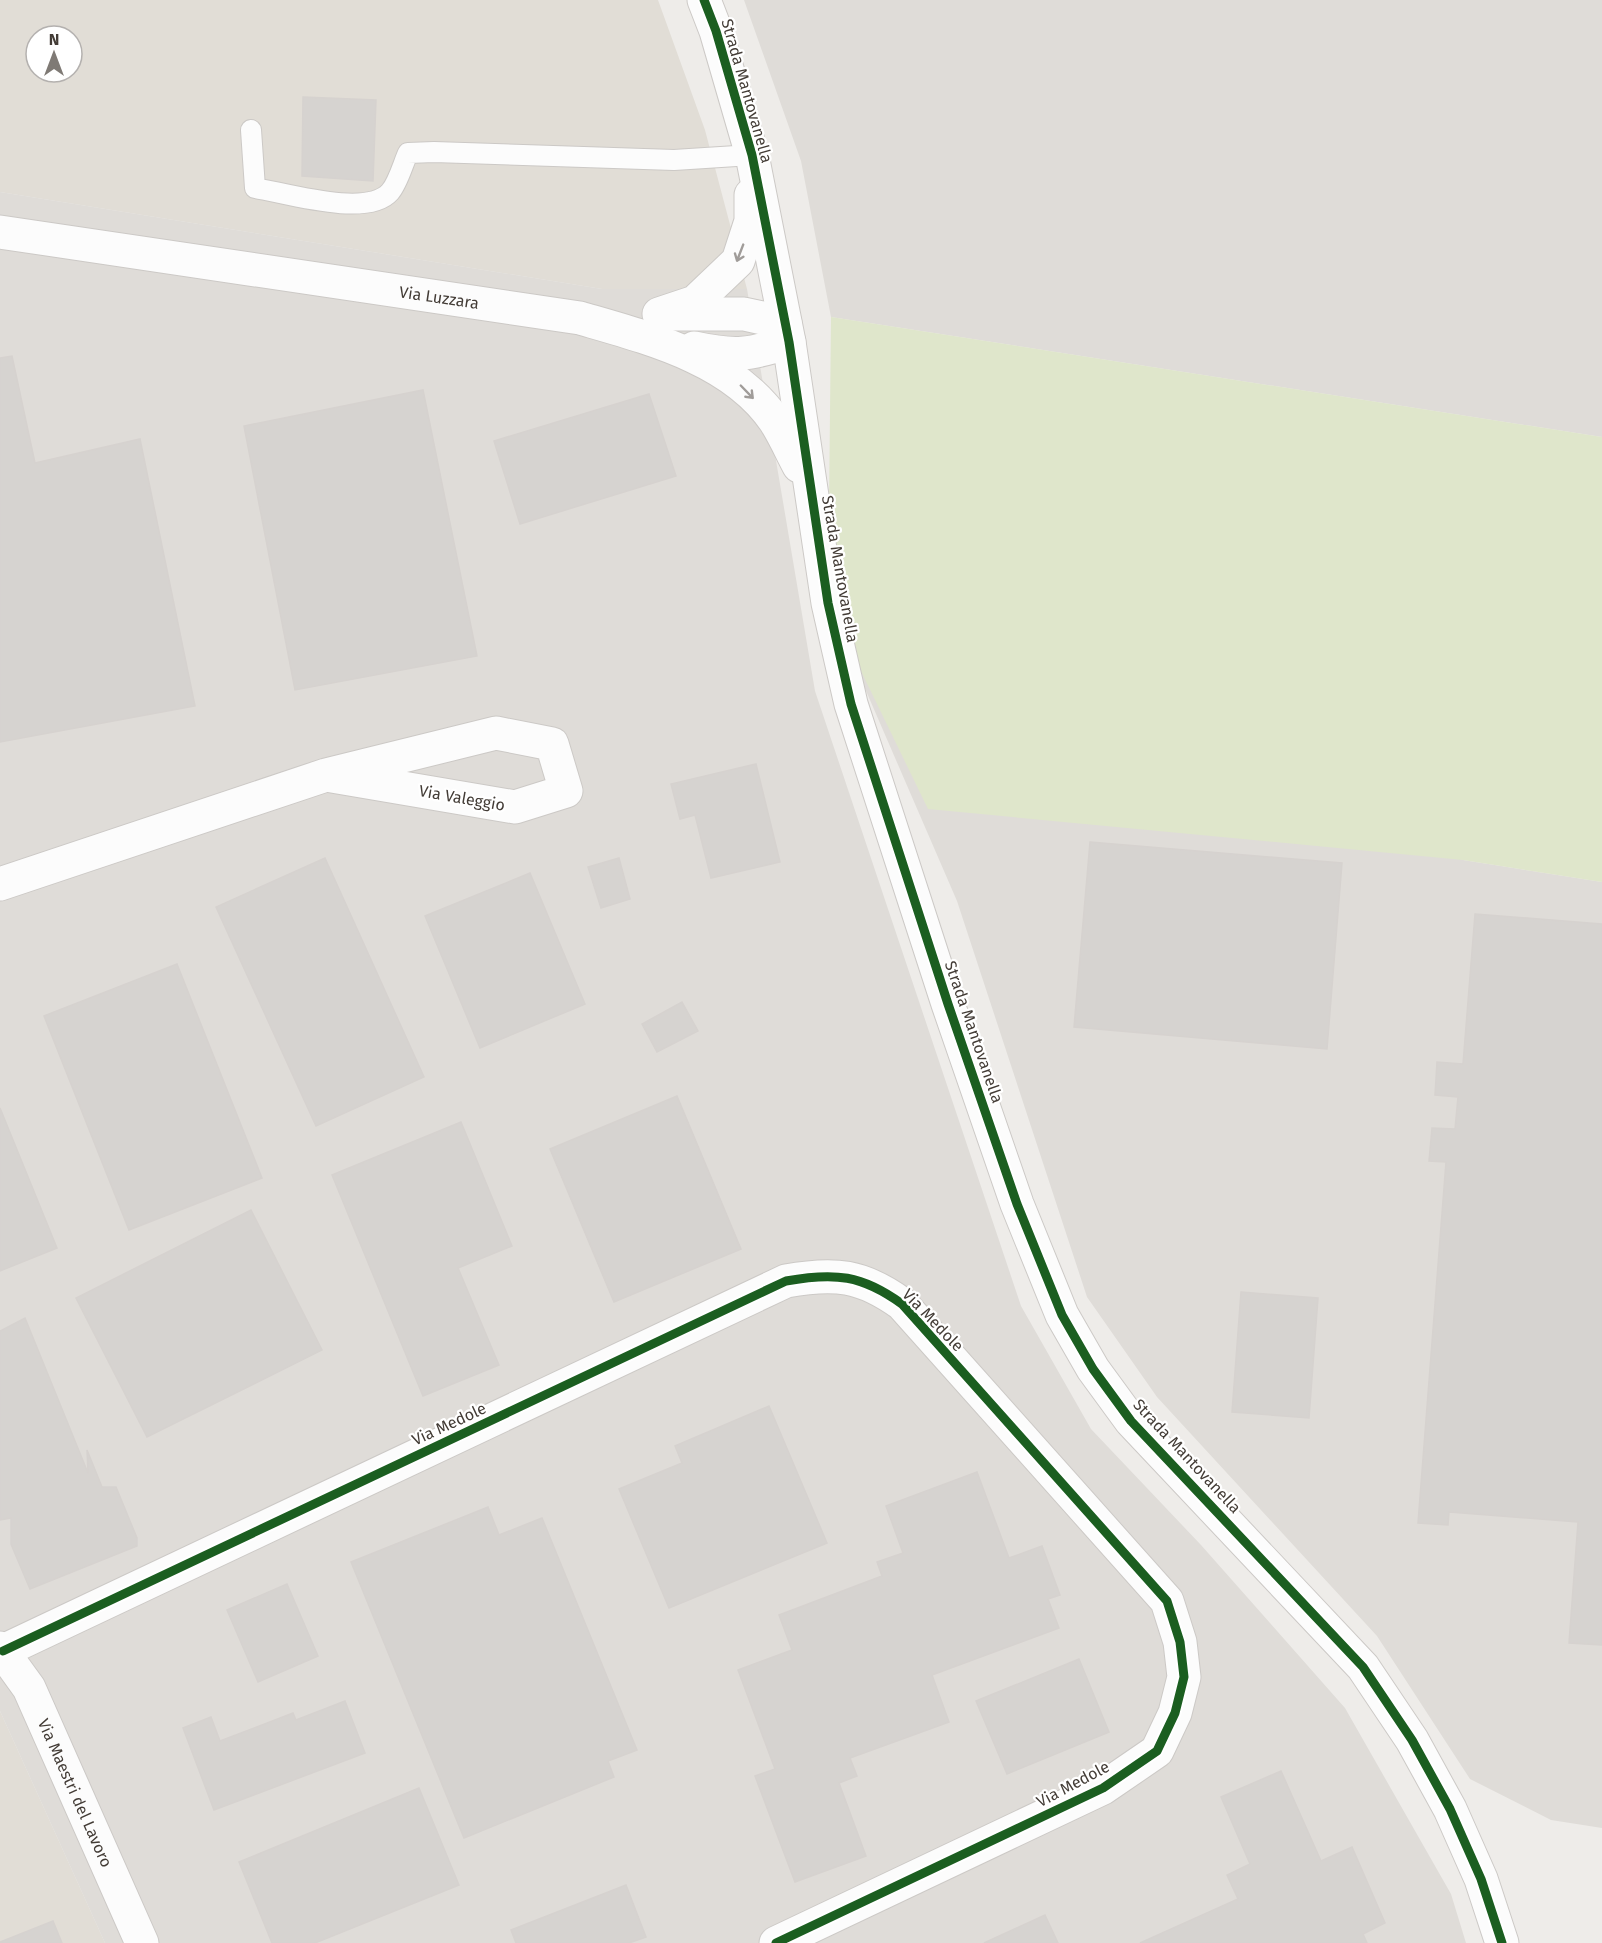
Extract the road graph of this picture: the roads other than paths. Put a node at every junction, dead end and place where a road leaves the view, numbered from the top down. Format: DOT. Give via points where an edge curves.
graph roads {
  1 [pos="704,0"];
  2 [pos="251,130"];
  3 [pos="752,155"];
  4 [pos="0,232"];
  5 [pos="659,328"];
  6 [pos="787,332"];
  7 [pos="811,488"];
  8 [pos="326,775"];
  9 [pos="0,885"];
  10 [pos="2,1649"];
  11 [pos="142,1943"];
  12 [pos="776,1943"];
  13 [pos="1502,1943"];
  1 -- 3 [label="street, Strada Mantovanella"];
  2 -- 3 [label="lane" via="255,188 346,204 373,202 390,192 408,153 674,160"];
  3 -- 5 [label="street, one-way" via="750,221 738,261 695,302"];
  3 -- 6 [label="street, Strada Mantovanella"];
  4 -- 5 [label="street, Via Luzzara"];
  5 -- 6 [label="street" via="729,356 759,351"];
  5 -- 7 [label="street, Via Luzzara, one-way" via="735,380 774,420"];
  6 -- 7 [label="street, Strada Mantovanella"];
  7 -- 13 [label="street, Strada Mantovanella" via="828,603 851,704 1017,1204 1062,1315 1131,1421 1363,1667 1412,1740 1450,1809 1481,1879"];
  8 -- 8 [label="street, Via Valeggio" via="515,807 566,791 552,744 496,732"];
  8 -- 9 [label="street, Via Valeggio"];
  10 -- 11 [label="street, Via Maestri del Lavoro" via="29,1688"];
  10 -- 12 [label="street, Via Medole" via="786,1281 819,1275 880,1288 902,1304 1167,1601 1180,1642 1184,1677 1175,1713 1157,1751 1103,1788"];
}
